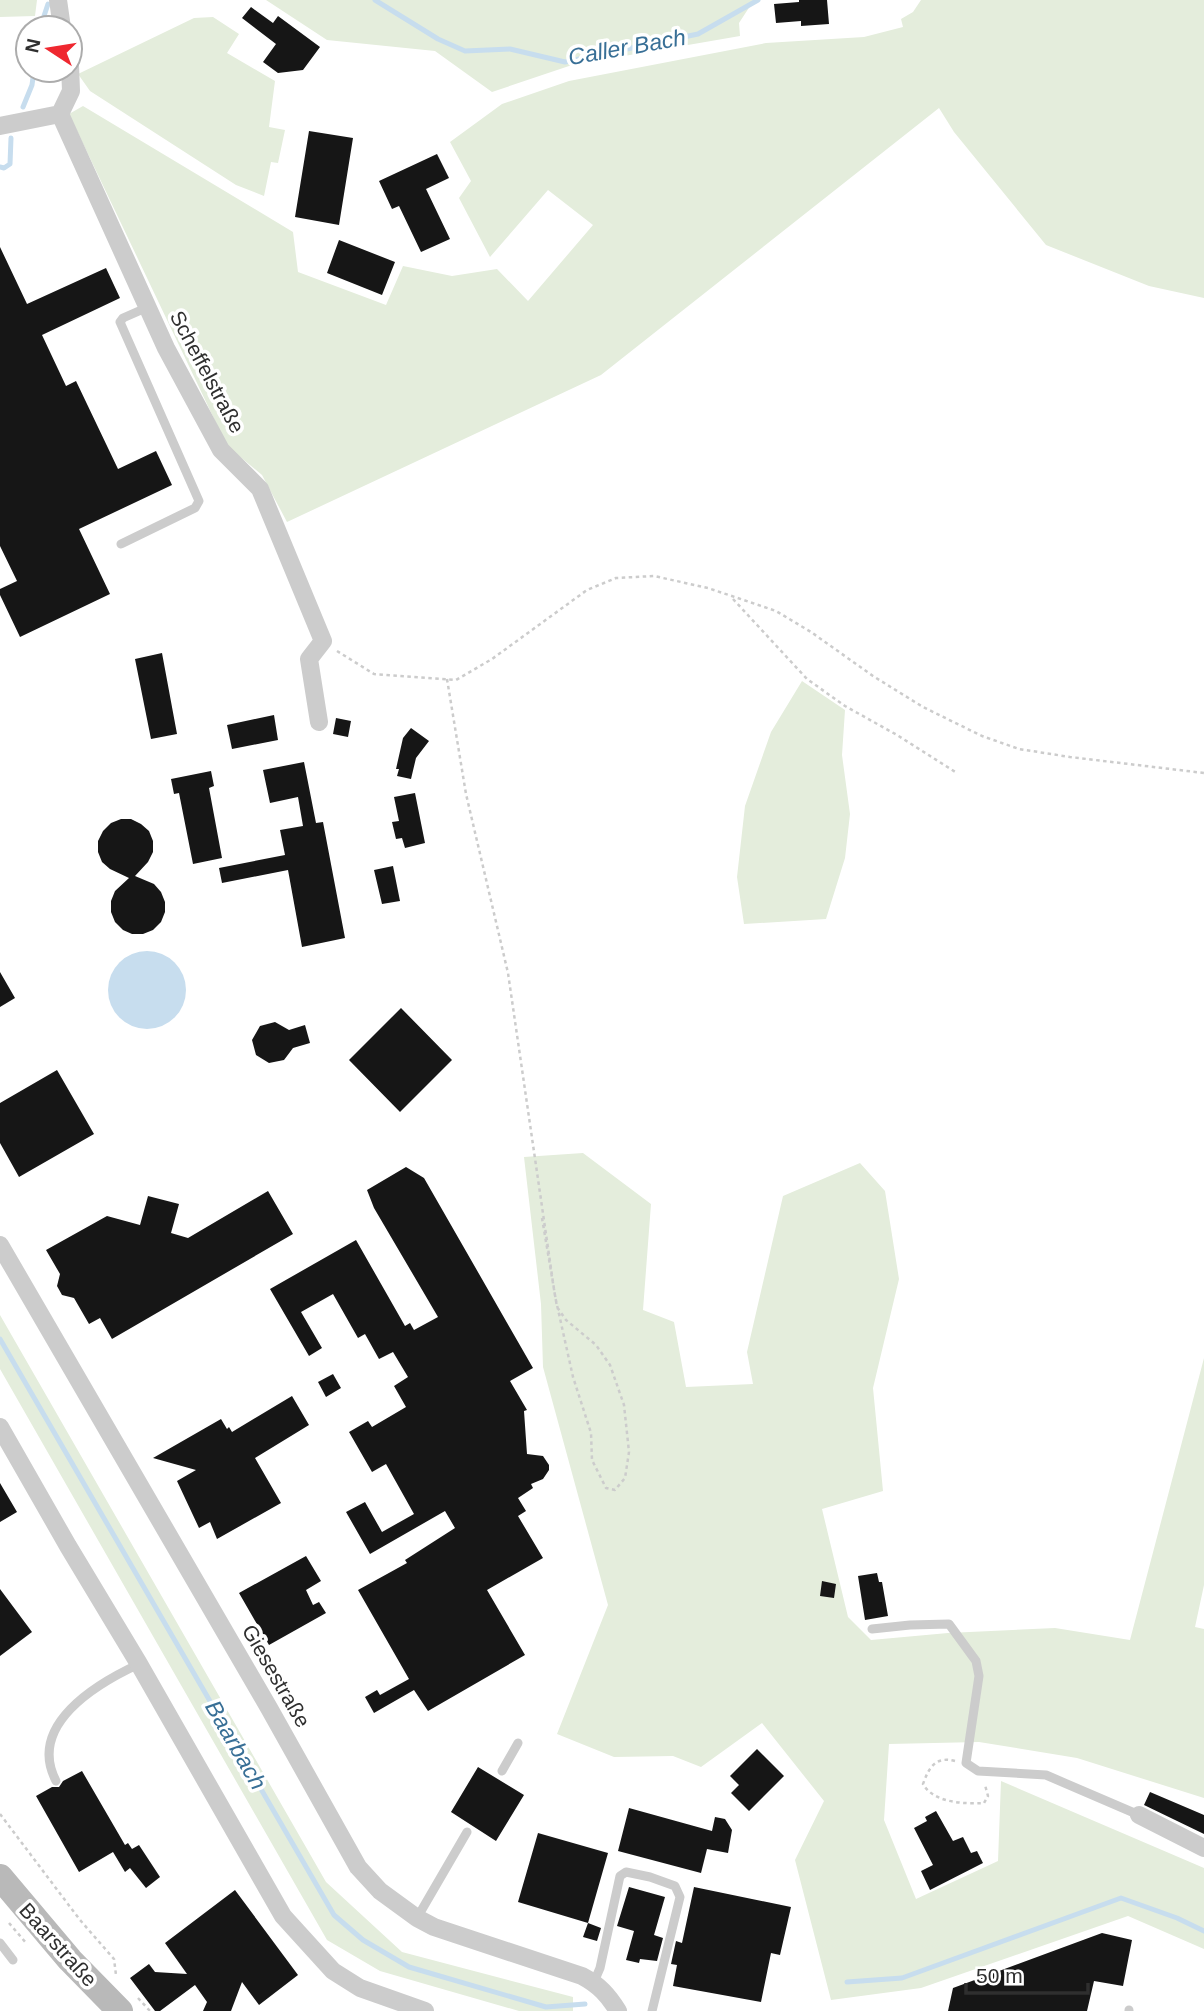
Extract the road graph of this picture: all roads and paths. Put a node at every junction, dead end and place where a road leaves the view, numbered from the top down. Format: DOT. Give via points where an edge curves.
graph roads {
  1 [pos="71,84"];
  2 [pos="60,114"];
  3 [pos="0,126"];
  4 [pos="148,307"];
  5 [pos="121,544"];
  6 [pos="730,597"];
  7 [pos="323,641"];
  8 [pos="447,679"];
  9 [pos="319,722"];
  10 [pos="957,773"];
  11 [pos="1204,773"];
  12 [pos="0,1245"];
  13 [pos="557,1307"];
  14 [pos="0,1426"];
  15 [pos="872,1629"];
  16 [pos="139,1664"];
  17 [pos="518,1743"];
  18 [pos="966,1763"];
  19 [pos="502,1771"];
  20 [pos="978,1771"];
  21 [pos="56,1781"];
  22 [pos="0,1814"];
  23 [pos="1139,1815"];
  24 [pos="467,1832"];
  25 [pos="1204,1848"];
  26 [pos="0,1877"];
  27 [pos="417,1918"];
  28 [pos="0,1943"];
  29 [pos="13,1961"];
  30 [pos="116,1975"];
  31 [pos="594,1982"];
  32 [pos="119,2006"];
  33 [pos="150,2011"];
  34 [pos="425,2011"];
  35 [pos="618,2011"];
  36 [pos="652,2011"];
  1 -- 2 [label="street"];
  2 -- 3 [label="street"];
  2 -- 4 [label="street, Scheffelstraße"];
  4 -- 5 [label="lane" via="120,322 199,501 195,508"];
  4 -- 7 [label="street, Scheffelstraße" via="221,450 260,489"];
  6 -- 8 [label="path" via="654,576 617,578 587,590 492,659 456,680"];
  6 -- 10 [label="path" via="807,679"];
  6 -- 11 [label="path" via="776,611 923,707 982,736 1032,751"];
  7 -- 8 [label="path" via="374,674"];
  7 -- 9 [label="street" via="309,659"];
  8 -- 13 [label="path" via="466,794 508,973"];
  12 -- 27 [label="street, Giesestraße" via="358,1867 380,1891"];
  13 -- 13 [label="path" via="590,1433 592,1460 606,1488 615,1490 625,1478 629,1452 624,1405 610,1365"];
  14 -- 16 [label="street"];
  15 -- 18 [label="lane" via="949,1624 976,1661 979,1676"];
  16 -- 21 [label="lane" via="92,1690 61,1721 49,1742 49,1767"];
  16 -- 34 [label="street" via="283,1916 333,1971 360,1988"];
  17 -- 19 [label="lane"];
  18 -- 20 [label="lane"];
  18 -- 20 [label="path" via="949,1759 931,1765 923,1784 939,1798 984,1803 988,1796"];
  20 -- 23 [label="lane" via="1046,1775"];
  22 -- 30 [label="path" via="114,1959"];
  23 -- 25 [label="street"];
  24 -- 27 [label="lane"];
  26 -- 32 [label="main road, Baarstraße" via="70,1961"];
  27 -- 31 [label="street, Giesestraße"];
  28 -- 29 [label="lane"];
  31 -- 35 [label="street"];
  31 -- 36 [label="lane" via="620,1876 626,1872 675,1886 680,1897"];
  32 -- 33 [label="path"];
}
